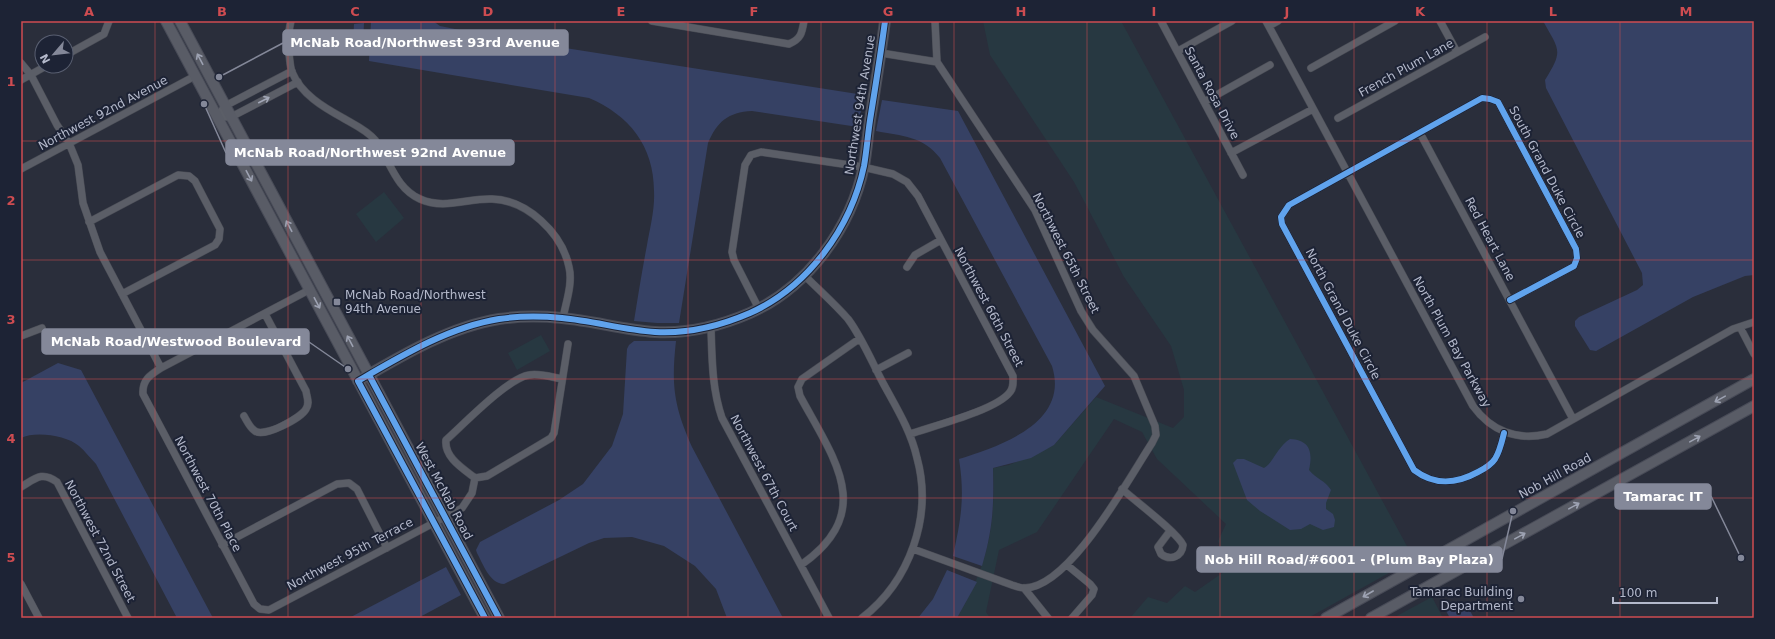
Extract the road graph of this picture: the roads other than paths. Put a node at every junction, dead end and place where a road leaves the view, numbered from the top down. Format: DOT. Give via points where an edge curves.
graph roads {
  1 [pos="166,21"];
  2 [pos="180,21"];
  3 [pos="291,21"];
  4 [pos="653,21"];
  5 [pos="804,21"];
  6 [pos="885,21"];
  7 [pos="935,21"];
  8 [pos="1161,21"];
  9 [pos="1232,21"];
  10 [pos="1278,21"];
  11 [pos="1395,21"];
  12 [pos="1440,21"];
  13 [pos="109,24"];
  14 [pos="1267,24"];
  15 [pos="1485,37"];
  16 [pos="74,51"];
  17 [pos="1178,51"];
  18 [pos="1457,52"];
  19 [pos="881,53"];
  20 [pos="937,62"];
  21 [pos="21,63"];
  22 [pos="1270,66"];
  23 [pos="1311,68"];
  24 [pos="292,71"];
  25 [pos="34,72"];
  26 [pos="31,74"];
  27 [pos="195,76"];
  28 [pos="21,80"];
  29 [pos="298,82"];
  30 [pos="1204,102"];
  31 [pos="225,106"];
  32 [pos="1313,109"];
  33 [pos="218,117"];
  34 [pos="231,117"];
  35 [pos="1338,118"];
  36 [pos="1420,133"];
  37 [pos="69,143"];
  38 [pos="1231,154"];
  39 [pos="864,167"];
  40 [pos="21,169"];
  41 [pos="1346,173"];
  42 [pos="1243,175"];
  43 [pos="89,222"];
  44 [pos="941,240"];
  45 [pos="907,267"];
  46 [pos="804,276"];
  47 [pos="309,290"];
  48 [pos="122,294"];
  49 [pos="1510,300"];
  50 [pos="759,309"];
  51 [pos="265,314"];
  52 [pos="563,318"];
  53 [pos="1754,322"];
  54 [pos="1740,327"];
  55 [pos="42,328"];
  56 [pos="711,328"];
  57 [pos="21,336"];
  58 [pos="859,339"];
  59 [pos="568,344"];
  60 [pos="908,353"];
  61 [pos="1754,354"];
  62 [pos="161,368"];
  63 [pos="876,370"];
  64 [pos="369,375"];
  65 [pos="562,379"];
  66 [pos="1754,379"];
  67 [pos="358,381"];
  68 [pos="1754,406"];
  69 [pos="244,416"];
  70 [pos="1574,419"];
  71 [pos="1504,433"];
  72 [pos="910,434"];
  73 [pos="475,478"];
  74 [pos="21,487"];
  75 [pos="1122,489"];
  76 [pos="446,516"];
  77 [pos="434,523"];
  78 [pos="1170,531"];
  79 [pos="222,545"];
  80 [pos="387,548"];
  81 [pos="913,549"];
  82 [pos="1067,565"];
  83 [pos="801,566"];
  84 [pos="21,584"];
  85 [pos="1024,588"];
  86 [pos="260,609"];
  87 [pos="39,618"];
  88 [pos="128,618"];
  89 [pos="485,618"];
  90 [pos="499,618"];
  91 [pos="829,618"];
  92 [pos="862,618"];
  93 [pos="1048,618"];
  94 [pos="1072,618"];
  95 [pos="1326,618"];
  96 [pos="1371,618"];
  1 -- 27 [label="main road, West McNab Road"];
  31 -- 2 [label="main road, West McNab Road, one-way"];
  3 -- 24 [label="street" via="288,44"];
  4 -- 5 [label="street" via="789,44 801,35"];
  6 -- 19 [label="main road, Northwest 94th Avenue"];
  7 -- 20 [label="street"];
  8 -- 17 [label="street, Santa Rosa Drive"];
  9 -- 17 [label="street"];
  10 -- 14 [label="street"];
  11 -- 23 [label="street"];
  12 -- 18 [label="street"];
  13 -- 16 [label="street" via="104,34"];
  14 -- 32 [label="street, North Plum Bay Parkway"];
  15 -- 18 [label="street, French Plum Lane"];
  17 -- 30 [label="street, Santa Rosa Drive"];
  18 -- 35 [label="street, French Plum Lane"];
  19 -- 20 [label="street"];
  19 -- 39 [label="main road, Northwest 94th Avenue"];
  20 -- 75 [label="street, Northwest 65th Street" via="1035,210 1081,311 1106,345 1125,364 1141,389 1156,434"];
  21 -- 26 [label="street"];
  22 -- 30 [label="street"];
  24 -- 29 [label="street"];
  24 -- 31 [label="street"];
  25 -- 26 [label="street"];
  26 -- 28 [label="street"];
  26 -- 37 [label="street"];
  27 -- 33 [label="main road, West McNab Road"];
  27 -- 37 [label="street, Northwest 92nd Avenue"];
  34 -- 29 [label="street, one-way"];
  29 -- 52 [label="street" via="318,103 375,139 397,179 420,199 446,204 493,199 527,210 543,223 556,238 570,268 570,284"];
  30 -- 38 [label="street, Santa Rosa Drive"];
  31 -- 33 [label="street"];
  31 -- 34 [label="main road, West McNab Road"];
  32 -- 38 [label="street"];
  32 -- 41 [label="street, North Plum Bay Parkway"];
  33 -- 34 [label="street"];
  33 -- 47 [label="main road, West McNab Road, one-way"];
  64 -- 34 [label="main road, West McNab Road, one-way"];
  36 -- 41 [label="street, North Grand Duke Circle"];
  36 -- 49 [label="street, Red Heart Lane"];
  36 -- 49 [label="street, South Grand Duke Circle" via="1482,98 1498,102 1576,249 1578,258 1574,266"];
  37 -- 40 [label="street, Northwest 92nd Avenue"];
  37 -- 43 [label="street" via="78,165 83,202"];
  38 -- 42 [label="street, Santa Rosa Drive"];
  39 -- 44 [label="street, Northwest 66th Street" via="893,174 907,182 918,196"];
  39 -- 46 [label="main road, Northwest 94th Avenue" via="855,195 835,237"];
  39 -- 50 [label="street, Northwest 66th Street" via="760,152 751,155 745,165 732,252"];
  41 -- 71 [label="street, North Plum Bay Parkway" via="1473,406 1483,420"];
  41 -- 71 [label="street, North Grand Duke Circle" via="1289,205 1281,217 1282,224 1410,464 1421,474 1435,480 1446,482 1465,479 1490,464 1499,450"];
  43 -- 48 [label="street" via="100,252"];
  43 -- 48 [label="street" via="178,175 189,176 195,181 220,228 219,239 215,244"];
  44 -- 45 [label="street, Northwest 66th Street" via="915,255"];
  44 -- 72 [label="street, Northwest 66th Street" via="1013,376 1013,386 1001,400 989,406"];
  46 -- 50 [label="main road, Northwest 94th Avenue" via="783,294"];
  46 -- 58 [label="street" via="839,309"];
  47 -- 51 [label="street"];
  47 -- 67 [label="main road, West McNab Road, one-way"];
  48 -- 62 [label="street"];
  49 -- 70 [label="street, Red Heart Lane"];
  50 -- 56 [label="main road, Northwest 94th Avenue"];
  51 -- 62 [label="street"];
  51 -- 69 [label="street" via="306,391 308,403 306,410 298,417 268,433 261,434 255,431"];
  52 -- 56 [label="main road, Northwest 94th Avenue" via="655,332"];
  52 -- 64 [label="main road, Northwest 94th Avenue" via="527,316 468,326 434,340"];
  53 -- 54 [label="street, North Plum Bay Parkway"];
  54 -- 61 [label="street"];
  54 -- 70 [label="street, North Plum Bay Parkway"];
  55 -- 57 [label="street"];
  56 -- 83 [label="street, Northwest 67th Court" via="713,384 722,418"];
  58 -- 63 [label="street"];
  58 -- 83 [label="street" via="802,379 798,387 800,396 841,477 844,498 835,532 816,555"];
  59 -- 65 [label="street"];
  60 -- 63 [label="street"];
  62 -- 79 [label="street, Northwest 70th Place" via="146,378 143,394"];
  63 -- 72 [label="street"];
  64 -- 67 [label="main road, Northwest 94th Avenue"];
  64 -- 76 [label="main road, West McNab Road"];
  65 -- 73 [label="street" via="554,433 551,438 487,476"];
  65 -- 73 [label="street" via="540,374 511,382 446,440 448,454"];
  66 -- 95 [label="main road, Nob Hill Road, one-way"];
  67 -- 77 [label="main road, West McNab Road"];
  96 -- 68 [label="main road, one-way"];
  70 -- 71 [label="street, North Plum Bay Parkway" via="1547,434 1538,436"];
  72 -- 81 [label="street" via="918,458 922,484 922,507"];
  73 -- 76 [label="street, Northwest 95th Terrace" via="467,502 462,508"];
  74 -- 88 [label="street, Northwest 72nd Street" via="39,477 49,476 57,482"];
  75 -- 78 [label="street"];
  75 -- 82 [label="street" via="1097,528"];
  76 -- 77 [label="street, Northwest 95th Terrace"];
  76 -- 90 [label="main road, West McNab Road"];
  77 -- 80 [label="street, Northwest 95th Terrace"];
  77 -- 89 [label="main road, West McNab Road"];
  79 -- 80 [label="street" via="337,484 350,483 357,489"];
  79 -- 86 [label="street, Northwest 70th Place" via="254,604"];
  80 -- 86 [label="street, Northwest 95th Terrace" via="269,610"];
  81 -- 85 [label="street"];
  81 -- 92 [label="street" via="888,593"];
  82 -- 85 [label="street" via="1047,580"];
  82 -- 94 [label="street" via="1094,589 1092,595"];
  83 -- 91 [label="street, Northwest 67th Court"];
  84 -- 87 [label="street"];
  85 -- 93 [label="street"];
}
